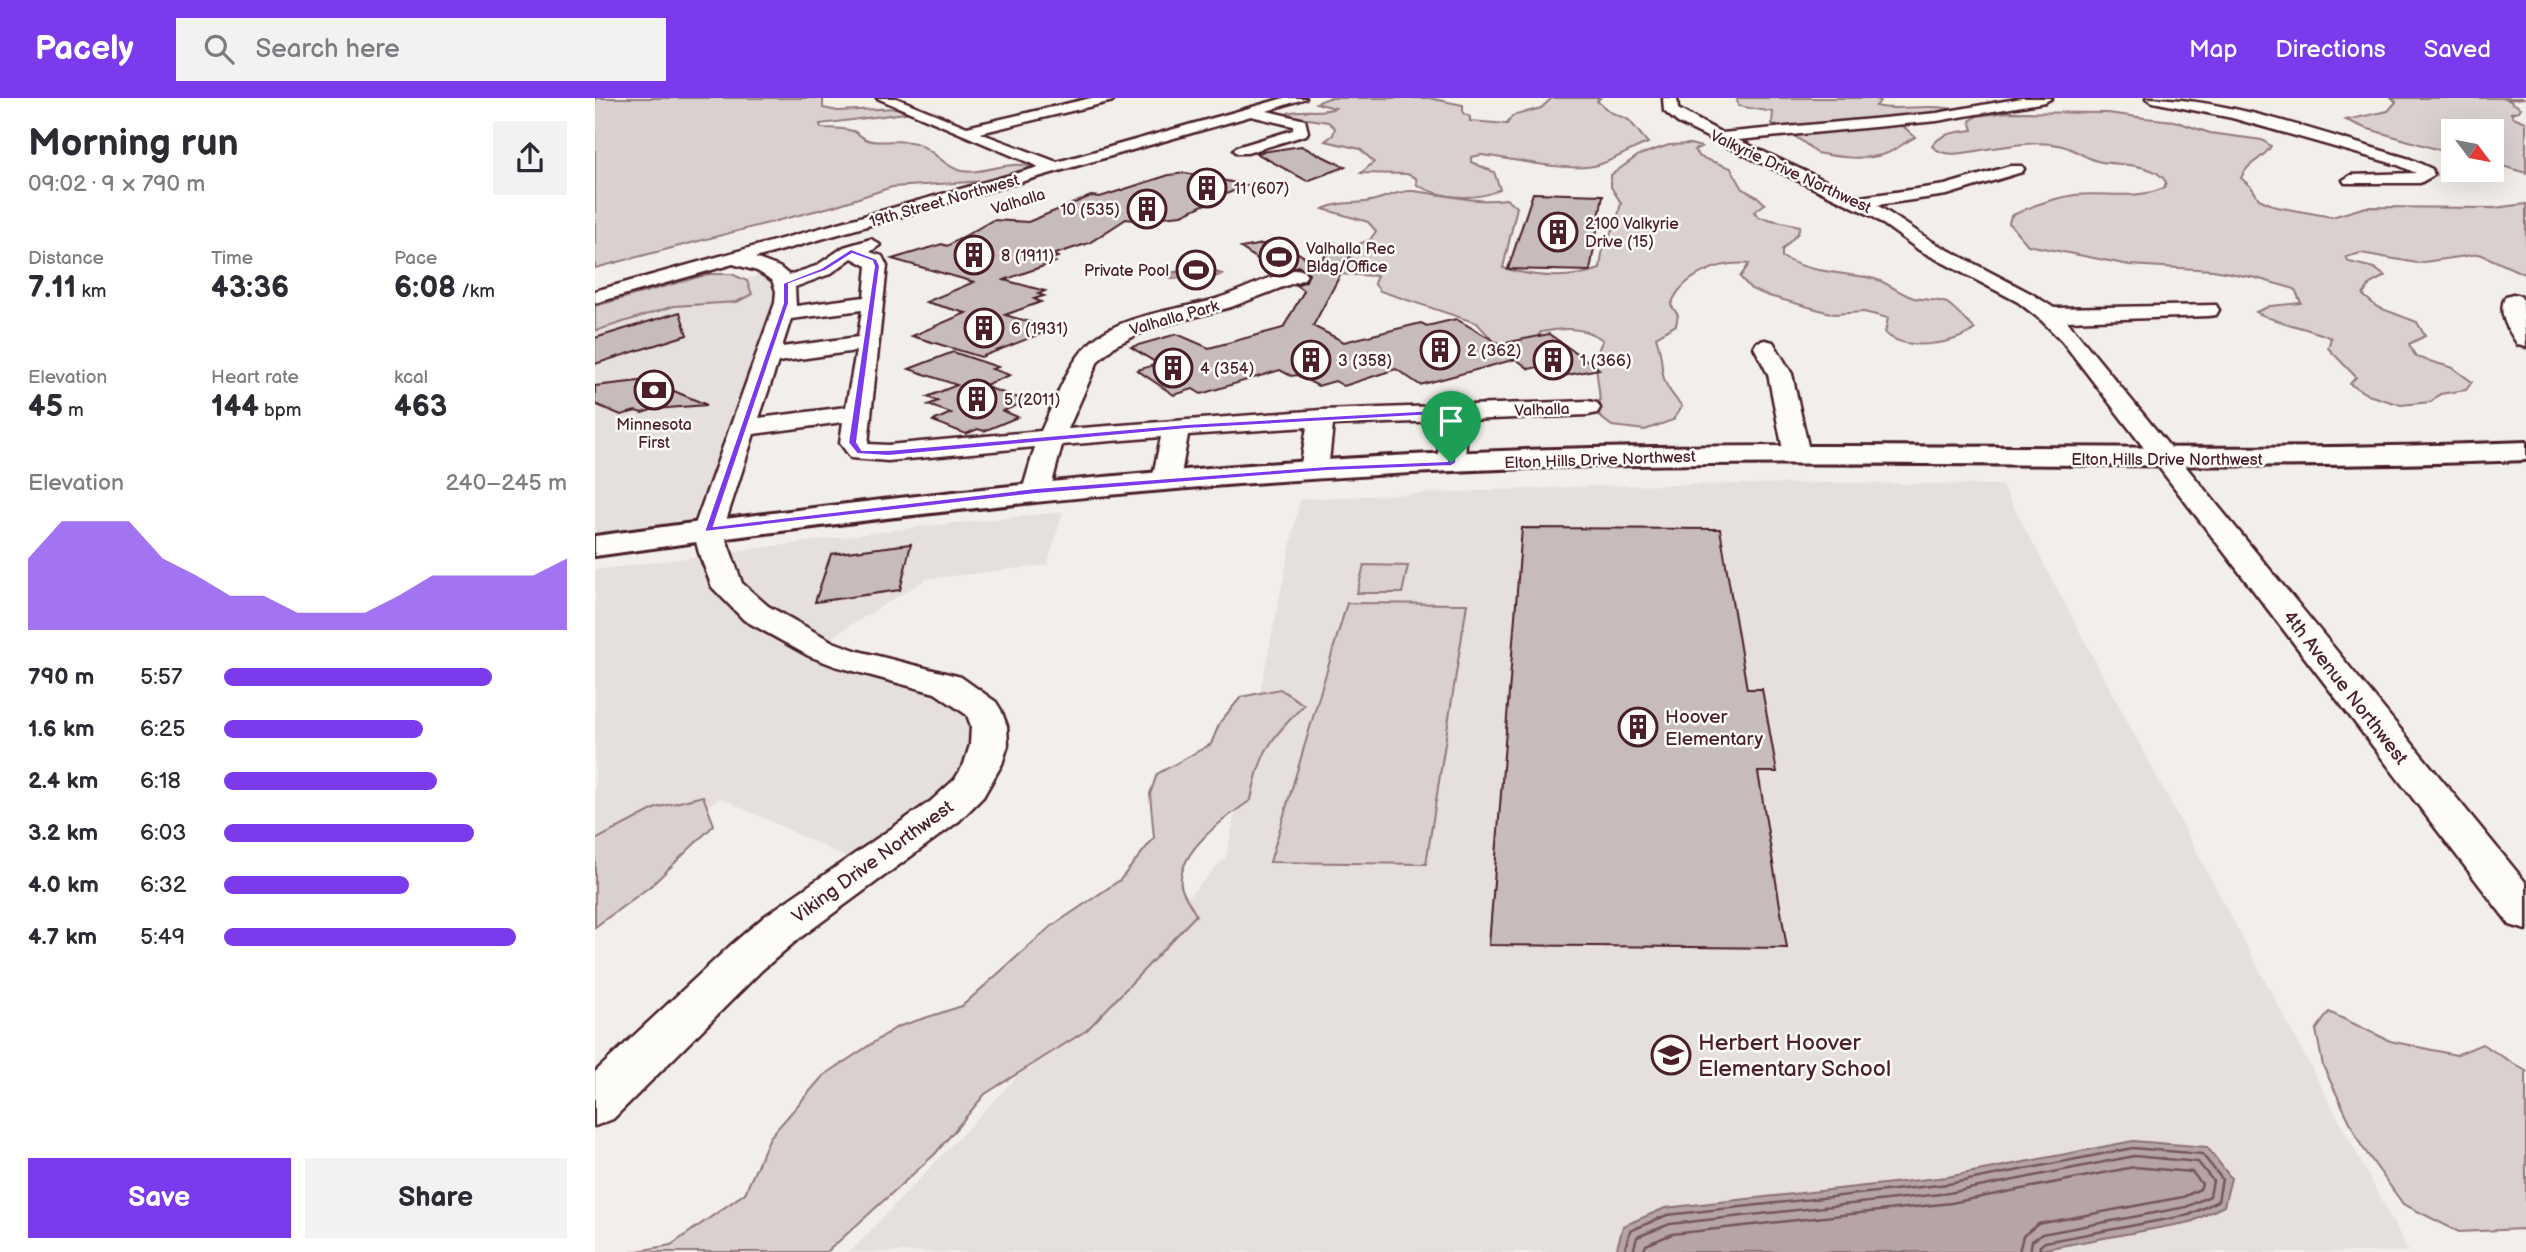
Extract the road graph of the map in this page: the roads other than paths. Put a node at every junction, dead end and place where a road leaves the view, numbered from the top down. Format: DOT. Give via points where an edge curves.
graph roads {
  1 [pos="884,98"];
  2 [pos="1108,98"];
  3 [pos="1670,98"];
  4 [pos="2045,98"];
  5 [pos="2153,98"];
  6 [pos="1295,100"];
  7 [pos="2249,103"];
  8 [pos="2215,109"];
  9 [pos="1253,113"];
  10 [pos="1291,120"];
  11 [pos="965,132"];
  12 [pos="1230,138"];
  13 [pos="1723,138"];
  14 [pos="1123,150"];
  15 [pos="1242,150"];
  16 [pos="1156,156"];
  17 [pos="1053,169"];
  18 [pos="2016,169"];
  19 [pos="1079,178"];
  20 [pos="2351,180"];
  21 [pos="1860,202"];
  22 [pos="901,212"];
  23 [pos="936,220"];
  24 [pos="885,241"];
  25 [pos="851,251"];
  26 [pos="734,258"];
  27 [pos="1297,275"];
  28 [pos="786,283"];
  29 [pos="595,297"];
  30 [pos="2513,300"];
  31 [pos="874,302"];
  32 [pos="2208,310"];
  33 [pos="782,314"];
  34 [pos="2049,315"];
  35 [pos="2526,340"];
  36 [pos="868,343"];
  37 [pos="1765,347"];
  38 [pos="767,356"];
  39 [pos="1588,408"];
  40 [pos="1455,411"];
  41 [pos="856,413"];
  42 [pos="1321,418"];
  43 [pos="741,428"];
  44 [pos="1176,428"];
  45 [pos="1051,437"];
  46 [pos="2526,451"];
  47 [pos="1797,455"];
  48 [pos="2165,460"];
  49 [pos="1451,463"];
  50 [pos="1314,470"];
  51 [pos="1166,480"];
  52 [pos="1036,491"];
  53 [pos="708,530"];
  54 [pos="595,546"];
  55 [pos="2526,914"];
  56 [pos="595,1104"];
  1 -- 11 [label="street, Valhalla"];
  2 -- 11 [label="street"];
  3 -- 13 [label="street, Valkyrie Drive Northwest" via="1675,116"];
  4 -- 13 [label="street" via="1937,117"];
  5 -- 8 [label="street"];
  6 -- 9 [label="street, 19th Street Northwest"];
  7 -- 8 [label="street"];
  8 -- 20 [label="street" via="2405,162 2426,172 2420,178"];
  9 -- 10 [label="street"];
  9 -- 14 [label="street, 19th Street Northwest"];
  10 -- 12 [label="street"];
  10 -- 15 [label="street" via="1300,123 1301,132"];
  11 -- 17 [label="street, Valhalla"];
  13 -- 21 [label="street, Valkyrie Drive Northwest"];
  14 -- 16 [label="street"];
  14 -- 17 [label="street, 19th Street Northwest"];
  17 -- 19 [label="street, Valhalla"];
  17 -- 22 [label="street, 19th Street Northwest"];
  18 -- 21 [label="street" via="1947,190"];
  21 -- 34 [label="street, Valkyrie Drive Northwest" via="1926,246"];
  22 -- 23 [label="street"];
  22 -- 26 [label="street, 19th Street Northwest"];
  24 -- 25 [label="street"];
  25 -- 28 [label="street" via="823,270"];
  25 -- 31 [label="street, Valhalla" via="875,260"];
  26 -- 28 [label="street" via="773,271"];
  26 -- 29 [label="street, 19th Street Northwest"];
  27 -- 45 [label="street, Valhalla Park" via="1244,297 1148,322 1108,340 1087,361"];
  28 -- 33 [label="street"];
  30 -- 35 [label="street" via="2513,317"];
  31 -- 33 [label="street"];
  31 -- 36 [label="street, Valhalla"];
  32 -- 34 [label="street"];
  33 -- 38 [label="street"];
  34 -- 48 [label="street, Valkyrie Drive Northwest"];
  36 -- 38 [label="street"];
  36 -- 41 [label="street, Valhalla"];
  37 -- 47 [label="street" via="1780,374"];
  38 -- 43 [label="street"];
  39 -- 40 [label="street, Valhalla"];
  40 -- 42 [label="street, Valhalla"];
  40 -- 49 [label="street"];
  41 -- 43 [label="street"];
  41 -- 45 [label="street, Valhalla" via="853,443 860,453"];
  42 -- 44 [label="street, Valhalla"];
  42 -- 50 [label="street"];
  43 -- 53 [label="street"];
  44 -- 45 [label="street, Valhalla"];
  44 -- 51 [label="street"];
  45 -- 52 [label="street, Valhalla Park"];
  46 -- 48 [label="main road, Elton Hills Drive Northwest" via="2399,458"];
  47 -- 48 [label="main road, Elton Hills Drive Northwest"];
  47 -- 49 [label="main road, Elton Hills Drive Northwest"];
  48 -- 55 [label="street, 4th Avenue Northwest"];
  49 -- 50 [label="main road, Elton Hills Drive Northwest"];
  50 -- 51 [label="main road, Elton Hills Drive Northwest"];
  51 -- 52 [label="main road, Elton Hills Drive Northwest"];
  52 -- 53 [label="main road, Elton Hills Drive Northwest"];
  53 -- 54 [label="main road, Elton Hills Drive Northwest"];
  53 -- 56 [label="street, Viking Drive Northwest" via="728,587 756,613 821,649 948,685 983,710 989,745 969,788 945,811 781,928"];
}
